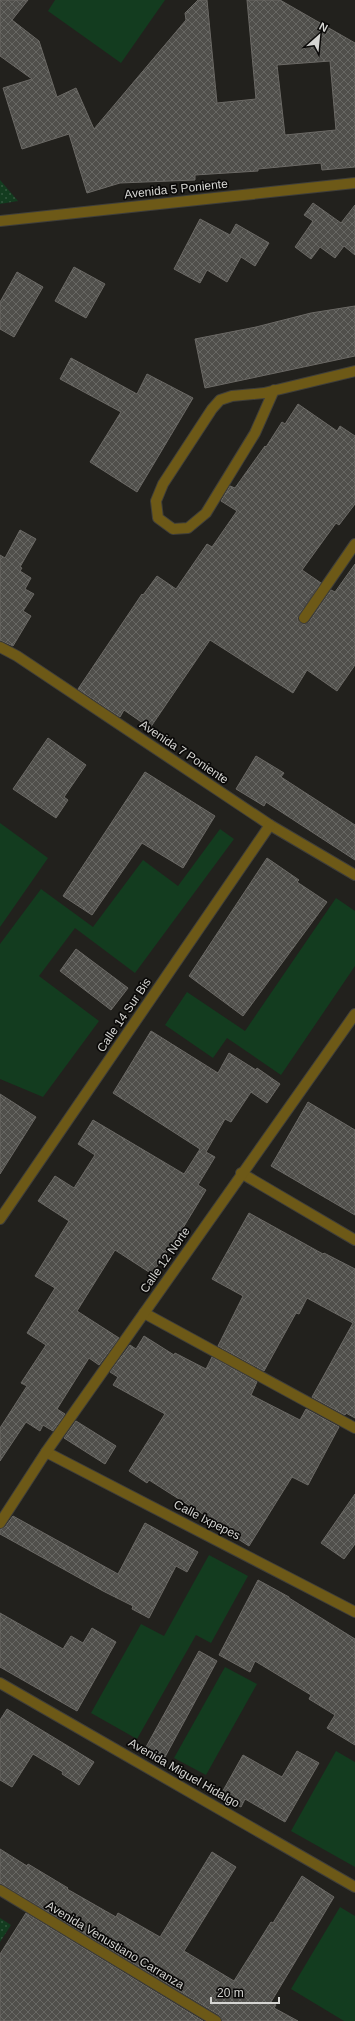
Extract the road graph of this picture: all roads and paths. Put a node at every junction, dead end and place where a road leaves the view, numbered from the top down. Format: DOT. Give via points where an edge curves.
graph roads {
  1 [pos="355,183"];
  2 [pos="0,221"];
  3 [pos="355,371"];
  4 [pos="274,390"];
  5 [pos="355,544"];
  6 [pos="304,618"];
  7 [pos="0,647"];
  8 [pos="270,825"];
  9 [pos="355,875"];
  10 [pos="355,1014"];
  11 [pos="241,1173"];
  12 [pos="0,1219"];
  13 [pos="355,1240"];
  14 [pos="144,1313"];
  15 [pos="355,1428"];
  16 [pos="46,1452"];
  17 [pos="0,1523"];
  18 [pos="355,1612"];
  19 [pos="0,1683"];
  20 [pos="355,1887"];
  21 [pos="0,1890"];
  22 [pos="210,2020"];
  1 -- 2 [label="street, Avenida 5 Poniente"];
  3 -- 4 [label="street"];
  4 -- 4 [label="street" via="255,434 206,513 188,528 173,529 158,518 156,502 163,484 220,400"];
  5 -- 6 [label="street"];
  7 -- 8 [label="street, Avenida 7 Poniente"];
  8 -- 9 [label="street, Avenida 7 Poniente"];
  8 -- 12 [label="street, Calle 14 Sur Bis"];
  10 -- 11 [label="street, Calle 12 Norte"];
  11 -- 13 [label="street"];
  11 -- 14 [label="street, Calle 12 Norte"];
  14 -- 15 [label="street"];
  14 -- 16 [label="street, Calle 12 Norte"];
  16 -- 17 [label="street, Calle 12 Norte"];
  16 -- 18 [label="street, Calle Ixpepes"];
  19 -- 20 [label="street, Avenida Miguel Hidalgo"];
  21 -- 22 [label="street, Avenida Venustiano Carranza"];
}
